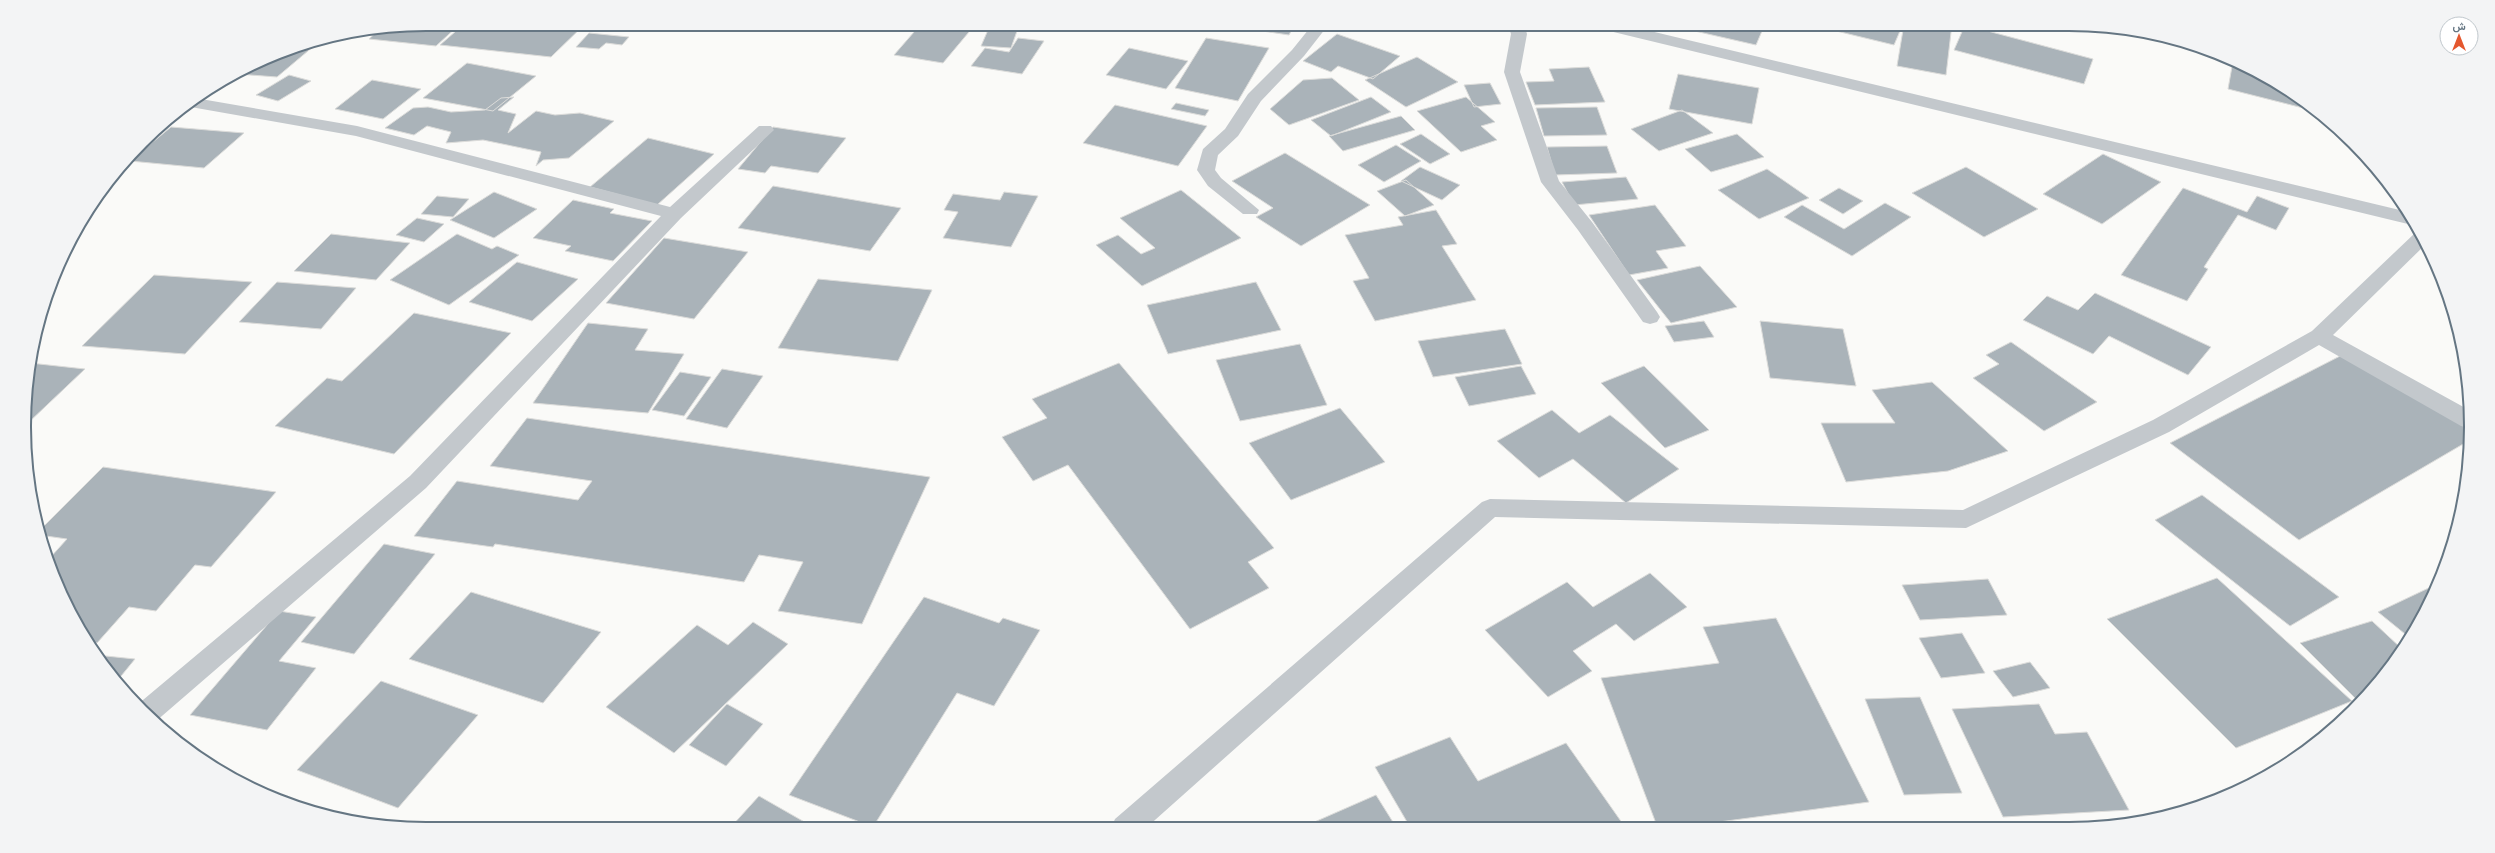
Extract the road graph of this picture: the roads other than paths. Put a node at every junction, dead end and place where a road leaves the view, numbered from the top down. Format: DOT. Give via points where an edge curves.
graph roads {
  1 [pos="1315,31"];
  2 [pos="1518,31"];
  3 [pos="1630,31"];
  4 [pos="199,104"];
  5 [pos="765,130"];
  6 [pos="1250,210"];
  7 [pos="674,214"];
  8 [pos="2403,217"];
  9 [pos="2417,241"];
  10 [pos="1650,317"];
  11 [pos="2319,336"];
  12 [pos="2464,417"];
  13 [pos="151,709"];
  14 [pos="1132,822"];
  1 -- 6 [label="street" via="1298,53 1254,98 1232,132 1209,153 1206,170 1214,182"];
  2 -- 10 [label="street" via="1512,72 1550,182"];
  3 -- 8 [label="street"];
  4 -- 7 [label="street" via="357,131"];
  5 -- 7 [label="street"];
  7 -- 13 [label="street" via="418,482"];
  9 -- 11 [label="street"];
  11 -- 12 [label="street"];
  11 -- 14 [label="street" via="2161,426 1966,519 1490,508"];
}
